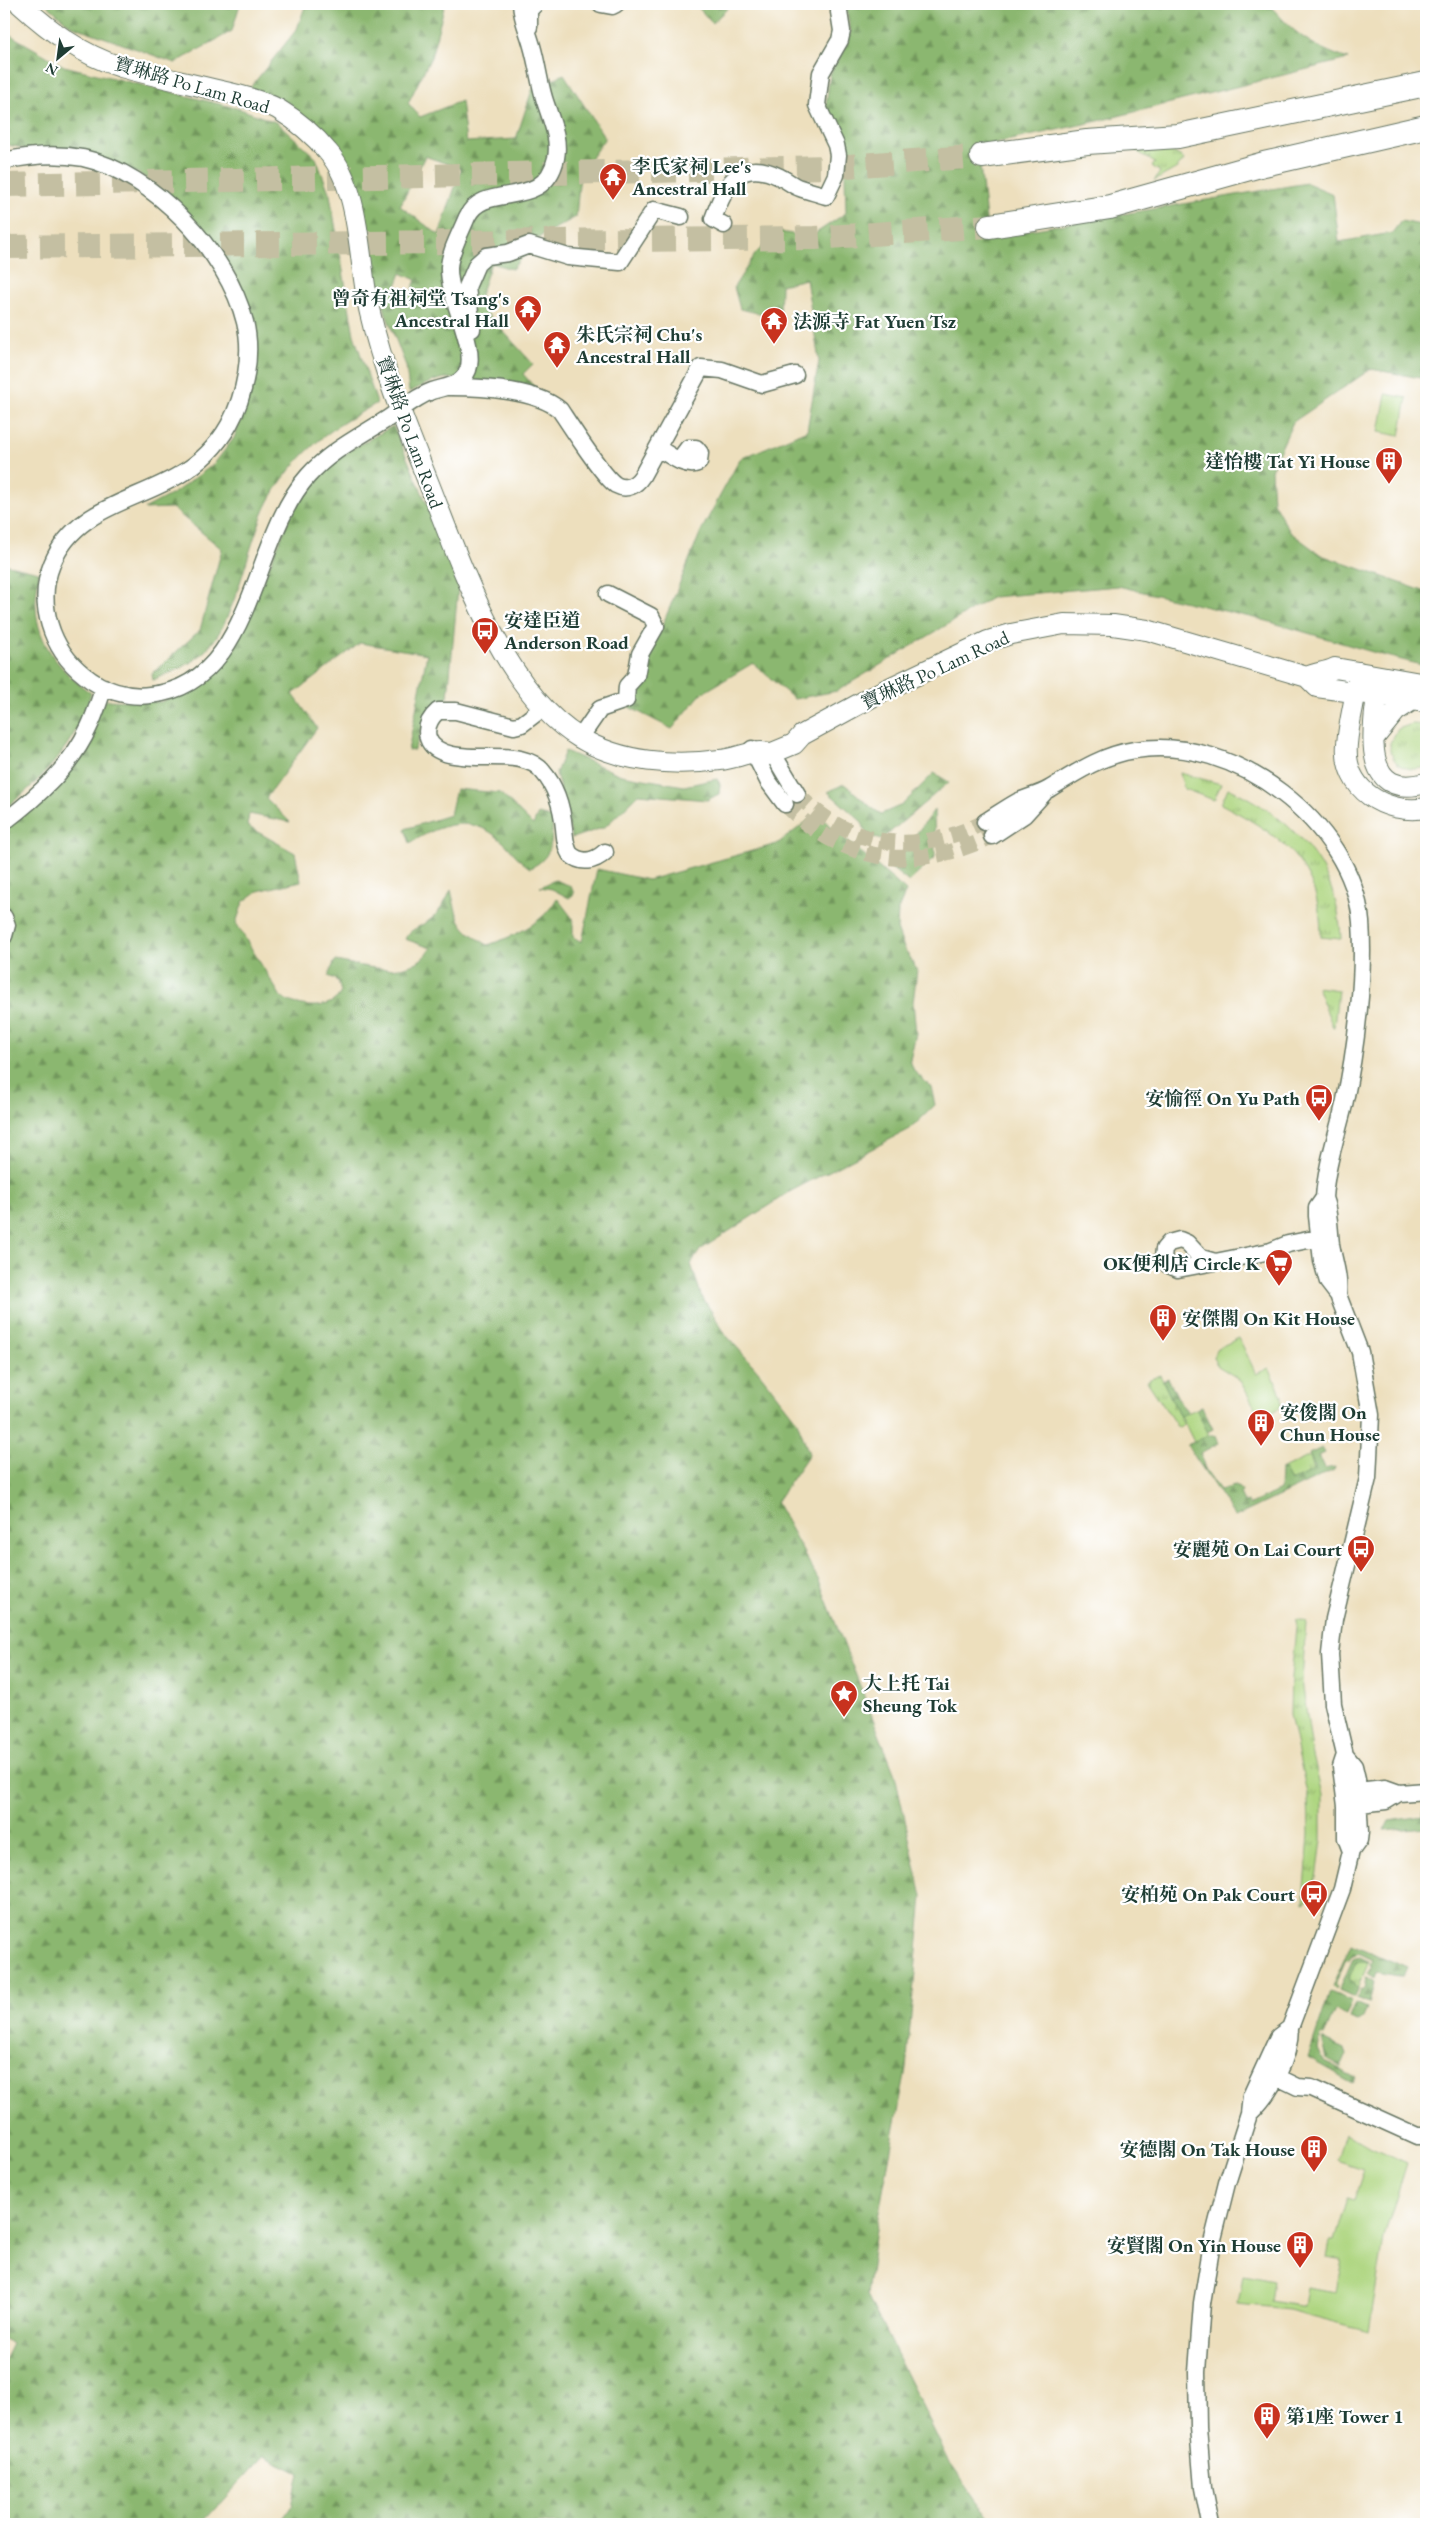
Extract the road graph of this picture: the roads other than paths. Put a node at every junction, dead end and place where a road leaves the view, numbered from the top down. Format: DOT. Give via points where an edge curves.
graph roads {
  1 [pos="20,4"];
  2 [pos="521,4"];
  3 [pos="535,4"];
  4 [pos="601,4"];
  5 [pos="616,4"];
  6 [pos="840,4"];
  7 [pos="532,46"];
  8 [pos="1426,84"];
  9 [pos="1426,127"];
  10 [pos="982,156"];
  11 [pos="4,161"];
  12 [pos="681,216"];
  13 [pos="724,225"];
  14 [pos="990,226"];
  15 [pos="471,350"];
  16 [pos="795,375"];
  17 [pos="451,388"];
  18 [pos="399,411"];
  19 [pos="658,448"];
  20 [pos="679,460"];
  21 [pos="608,594"];
  22 [pos="1357,683"];
  23 [pos="1426,684"];
  24 [pos="104,688"];
  25 [pos="1377,697"];
  26 [pos="1418,702"];
  27 [pos="543,708"];
  28 [pos="580,738"];
  29 [pos="1374,738"];
  30 [pos="763,755"];
  31 [pos="1426,783"];
  32 [pos="1426,808"];
  33 [pos="4,822"];
  34 [pos="988,829"];
  35 [pos="605,852"];
  36 [pos="4,917"];
  37 [pos="4,936"];
  38 [pos="1325,1241"];
  39 [pos="1192,1249"];
  40 [pos="1215,1262"];
  41 [pos="1182,1268"];
  42 [pos="1426,1790"];
  43 [pos="1352,1798"];
  44 [pos="1272,2067"];
  45 [pos="1423,2139"];
  46 [pos="1210,2524"];
  1 -- 18 [label="main road, 寶琳路 Po Lam Road" via="70,44 93,56 277,108 330,153 350,196 366,300 385,373"];
  2 -- 7 [label="street" via="522,21"];
  3 -- 7 [label="street" via="528,16"];
  4 -- 5 [label="street"];
  6 -- 13 [label="street" via="842,32 821,73 817,106 838,155 836,175 826,196 798,188 771,173 745,172 730,182 712,219"];
  7 -- 15 [label="street" via="555,129 556,157 551,172 532,190 483,200 469,212 449,266 454,301"];
  8 -- 10 [label="highway" via="1178,136 1087,142"];
  9 -- 14 [label="highway" via="1264,164 1110,207"];
  11 -- 24 [label="street" via="56,155 85,159 131,177 154,192 197,237 226,275 246,325 248,352 240,400 229,425 214,446 178,476 86,520 69,535 52,563 46,600 52,633 81,674"];
  12 -- 15 [label="street" via="654,210 620,262 568,257 529,245 508,253 486,256 477,264 467,287 473,333"];
  15 -- 17 [label="street" via="468,369"];
  16 -- 19 [label="street" via="762,384 722,370 701,368"];
  17 -- 18 [label="street" via="434,390"];
  17 -- 19 [label="street" via="531,395 551,403 560,410 609,479 624,487 638,482"];
  18 -- 24 [label="street" via="326,458 293,494 278,521 235,630 223,653 206,672 186,685 159,694 129,695"];
  18 -- 27 [label="main road, 寶琳路 Po Lam Road" via="490,628 514,672"];
  19 -- 20 [label="street"];
  21 -- 28 [label="street" via="651,616 656,626 640,654 636,676 627,686 626,700 600,709"];
  22 -- 23 [label="main road, 寶琳路 Po Lam Road"];
  22 -- 25 [label="main road, 寶琳路 Po Lam Road"];
  22 -- 30 [label="main road, 寶琳路 Po Lam Road" via="1317,687 1316,675 1147,630 1113,625 1064,624 988,641 881,692 802,735 794,744"];
  22 -- 32 [label="main road" via="1347,746 1352,774 1370,797 1390,807"];
  24 -- 33 [label="street" via="77,748 40,793"];
  25 -- 26 [label="main road, 寶琳路 Po Lam Road"];
  25 -- 29 [label="main road"];
  26 -- 29 [label="main road" via="1396,711"];
  27 -- 28 [label="main road, 寶琳路 Po Lam Road"];
  27 -- 35 [label="street" via="522,724 514,726 456,711 438,711 428,725 427,735 430,743 438,749 457,756 506,757 533,764 542,770 557,793 570,854 576,859 593,860"];
  28 -- 30 [label="main road, 寶琳路 Po Lam Road" via="636,759 687,763"];
  29 -- 31 [label="main road" via="1374,761 1387,778 1406,786"];
  30 -- 30 [label="street" via="768,781 791,799"];
  34 -- 38 [label="street" via="1024,816 1047,790 1108,756 1151,748 1181,749 1233,765 1270,786 1311,818 1333,844 1355,889 1362,938 1351,1061 1324,1198 1317,1208"];
  36 -- 37 [label="street"];
  38 -- 40 [label="street" via="1288,1244 1271,1251"];
  38 -- 43 [label="street" via="1328,1282 1338,1295 1365,1373 1371,1436 1365,1492 1334,1619 1330,1654 1333,1704 1345,1756 1354,1766"];
  39 -- 40 [label="street" via="1201,1258"];
  39 -- 41 [label="street" via="1192,1259"];
  39 -- 41 [label="street" via="1180,1240 1166,1246 1163,1257 1167,1264"];
  40 -- 41 [label="street"];
  42 -- 43 [label="street" via="1400,1793 1386,1801"];
  43 -- 44 [label="street" via="1359,1840 1351,1851 1342,1889 1290,2028 1290,2043"];
  44 -- 45 [label="street" via="1298,2087 1312,2088"];
  44 -- 46 [label="street" via="1266,2096 1249,2114 1227,2183 1212,2243 1202,2304 1196,2372 1203,2488"];
}
